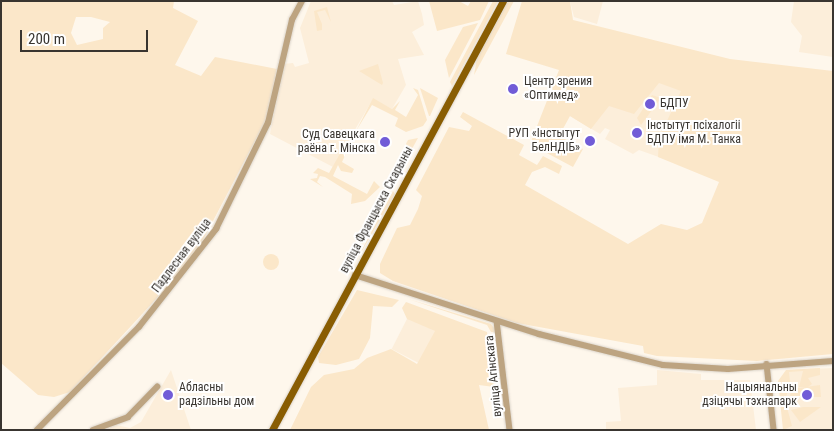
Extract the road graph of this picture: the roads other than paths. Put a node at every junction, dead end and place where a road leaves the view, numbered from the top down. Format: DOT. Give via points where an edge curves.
graph roads {
  1 [pos="302,1"];
  2 [pos="503,1"];
  3 [pos="355,275"];
  4 [pos="497,321"];
  5 [pos="833,361"];
  6 [pos="767,364"];
  7 [pos="157,387"];
  8 [pos="37,430"];
  9 [pos="93,430"];
  10 [pos="272,430"];
  11 [pos="510,430"];
  12 [pos="774,430"];
  1 -- 8 [label="street, Падлесная вуліца" via="292,20 268,123 216,229 139,327"];
  2 -- 3 [label="main road, вуліца Францыска Скарыны"];
  3 -- 4 [label="street"];
  3 -- 10 [label="main road, вуліца Францыска Скарыны"];
  4 -- 6 [label="street" via="668,366 728,369"];
  4 -- 11 [label="street, вуліца Агінскага"];
  5 -- 6 [label="street"];
  6 -- 12 [label="street"];
  7 -- 9 [label="street" via="128,417"];
}
